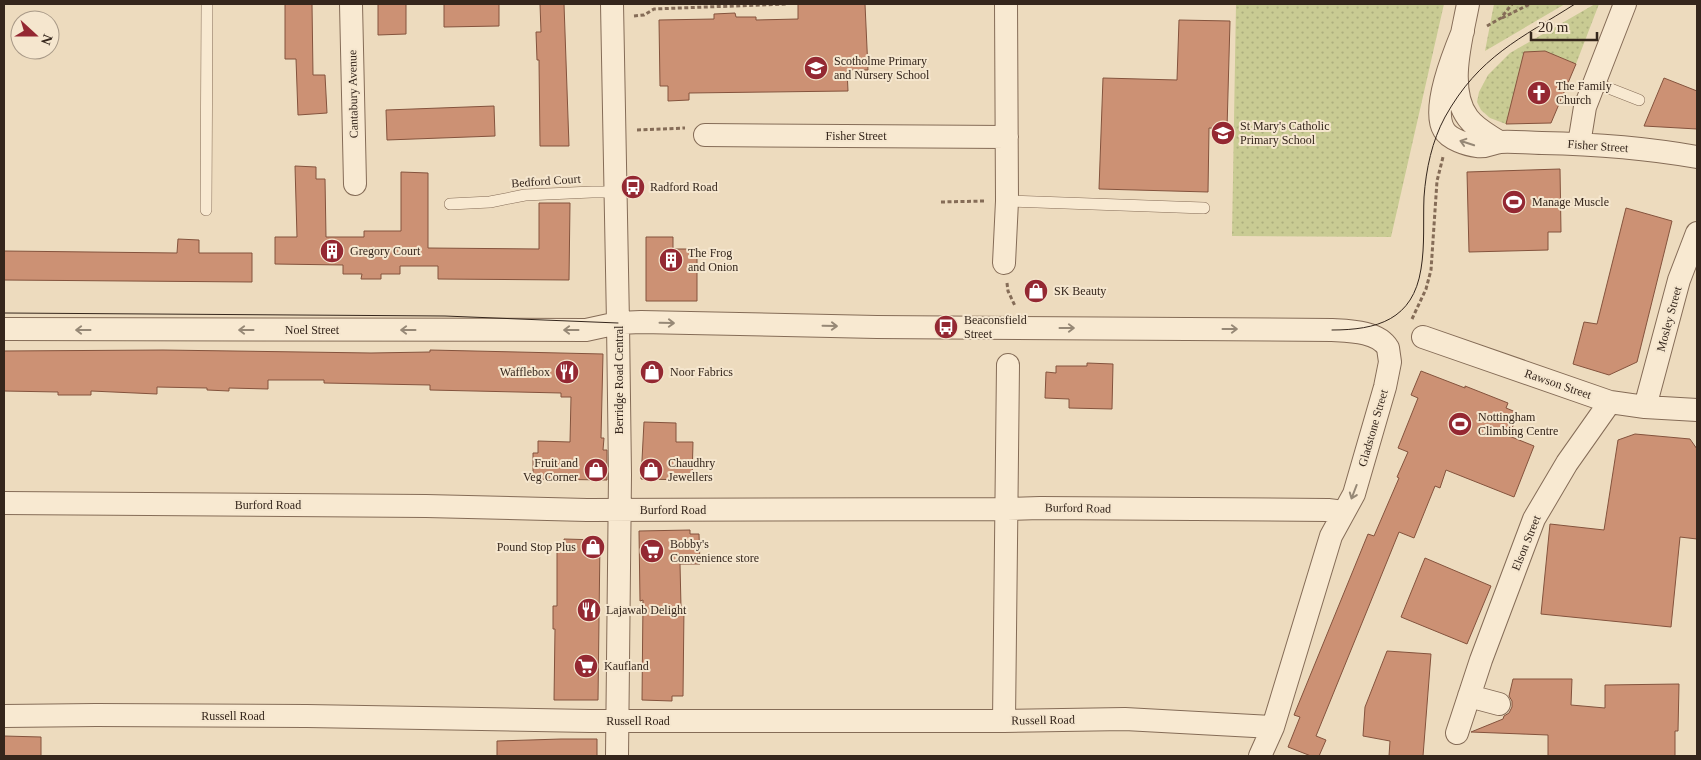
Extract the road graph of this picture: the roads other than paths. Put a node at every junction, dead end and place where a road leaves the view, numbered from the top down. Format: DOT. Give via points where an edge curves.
graph roads {
  1 [pos="207,4"];
  2 [pos="352,4"];
  3 [pos="1006,4"];
  4 [pos="1468,4"];
  5 [pos="1625,4"];
  6 [pos="618,10"];
  7 [pos="1463,31"];
  8 [pos="1593,82"];
  9 [pos="1639,100"];
  10 [pos="705,135"];
  11 [pos="1007,137"];
  12 [pos="1499,142"];
  13 [pos="1579,144"];
  14 [pos="1697,157"];
  15 [pos="355,184"];
  16 [pos="615,192"];
  17 [pos="1007,201"];
  18 [pos="450,204"];
  19 [pos="1204,208"];
  20 [pos="206,210"];
  21 [pos="1697,233"];
  22 [pos="1004,263"];
  23 [pos="618,323"];
  24 [pos="4,330"];
  25 [pos="1416,331"];
  26 [pos="1386,344"];
  27 [pos="1008,365"];
  28 [pos="1610,402"];
  29 [pos="1645,407"];
  30 [pos="1697,410"];
  31 [pos="4,503"];
  32 [pos="1007,509"];
  33 [pos="619,510"];
  34 [pos="1342,514"];
  35 [pos="1469,696"];
  36 [pos="1499,704"];
  37 [pos="4,716"];
  38 [pos="617,721"];
  39 [pos="1004,721"];
  40 [pos="1273,726"];
  41 [pos="1457,733"];
  42 [pos="617,756"];
  43 [pos="1260,756"];
  1 -- 20 [label="lane"];
  2 -- 15 [label="street, Cantabury Avenue"];
  3 -- 11 [label="street"];
  4 -- 7 [label="street"];
  5 -- 8 [label="street"];
  6 -- 16 [label="street, Berridge Road Central"];
  7 -- 12 [label="street" via="1458,96 1468,119"];
  12 -- 7 [label="street, Fisher Street, one-way" via="1478,146 1445,130 1440,109 1449,66"];
  8 -- 9 [label="lane"];
  8 -- 13 [label="street"];
  10 -- 11 [label="street, Fisher Street"];
  11 -- 17 [label="street"];
  12 -- 13 [label="street, Fisher Street"];
  13 -- 14 [label="street, Fisher Street"];
  16 -- 18 [label="lane, Bedford Court" via="525,195 490,202"];
  16 -- 23 [label="street, Berridge Road Central"];
  17 -- 19 [label="lane"];
  17 -- 22 [label="street"];
  21 -- 29 [label="street, Mosley Street" via="1679,280"];
  23 -- 24 [label="street, Noel Street, one-way" via="586,330"];
  23 -- 26 [label="street, Noel Street, one-way" via="1332,330 1364,333"];
  23 -- 33 [label="street, Berridge Road Central"];
  25 -- 28 [label="street, Rawson Street"];
  26 -- 34 [label="street, Gladstone Street, one-way" via="1390,362 1385,387 1354,494"];
  27 -- 32 [label="street"];
  28 -- 29 [label="street, Rawson Street"];
  28 -- 35 [label="street, Elson Street" via="1567,463 1534,519"];
  29 -- 30 [label="street, Rawson Street"];
  31 -- 33 [label="street, Burford Road"];
  32 -- 33 [label="street, Burford Road"];
  32 -- 34 [label="street, Burford Road" via="1328,510"];
  32 -- 39 [label="street"];
  33 -- 38 [label="street, Berridge Road Central"];
  34 -- 40 [label="street, Gladstone Street" via="1331,536"];
  35 -- 36 [label="street"];
  35 -- 41 [label="street, Elson Street"];
  37 -- 38 [label="street, Russell Road"];
  38 -- 39 [label="street, Russell Road"];
  38 -- 42 [label="street, Berridge Road Central"];
  39 -- 40 [label="street, Russell Road" via="1125,719"];
  40 -- 43 [label="street, Gladstone Street"];
}
